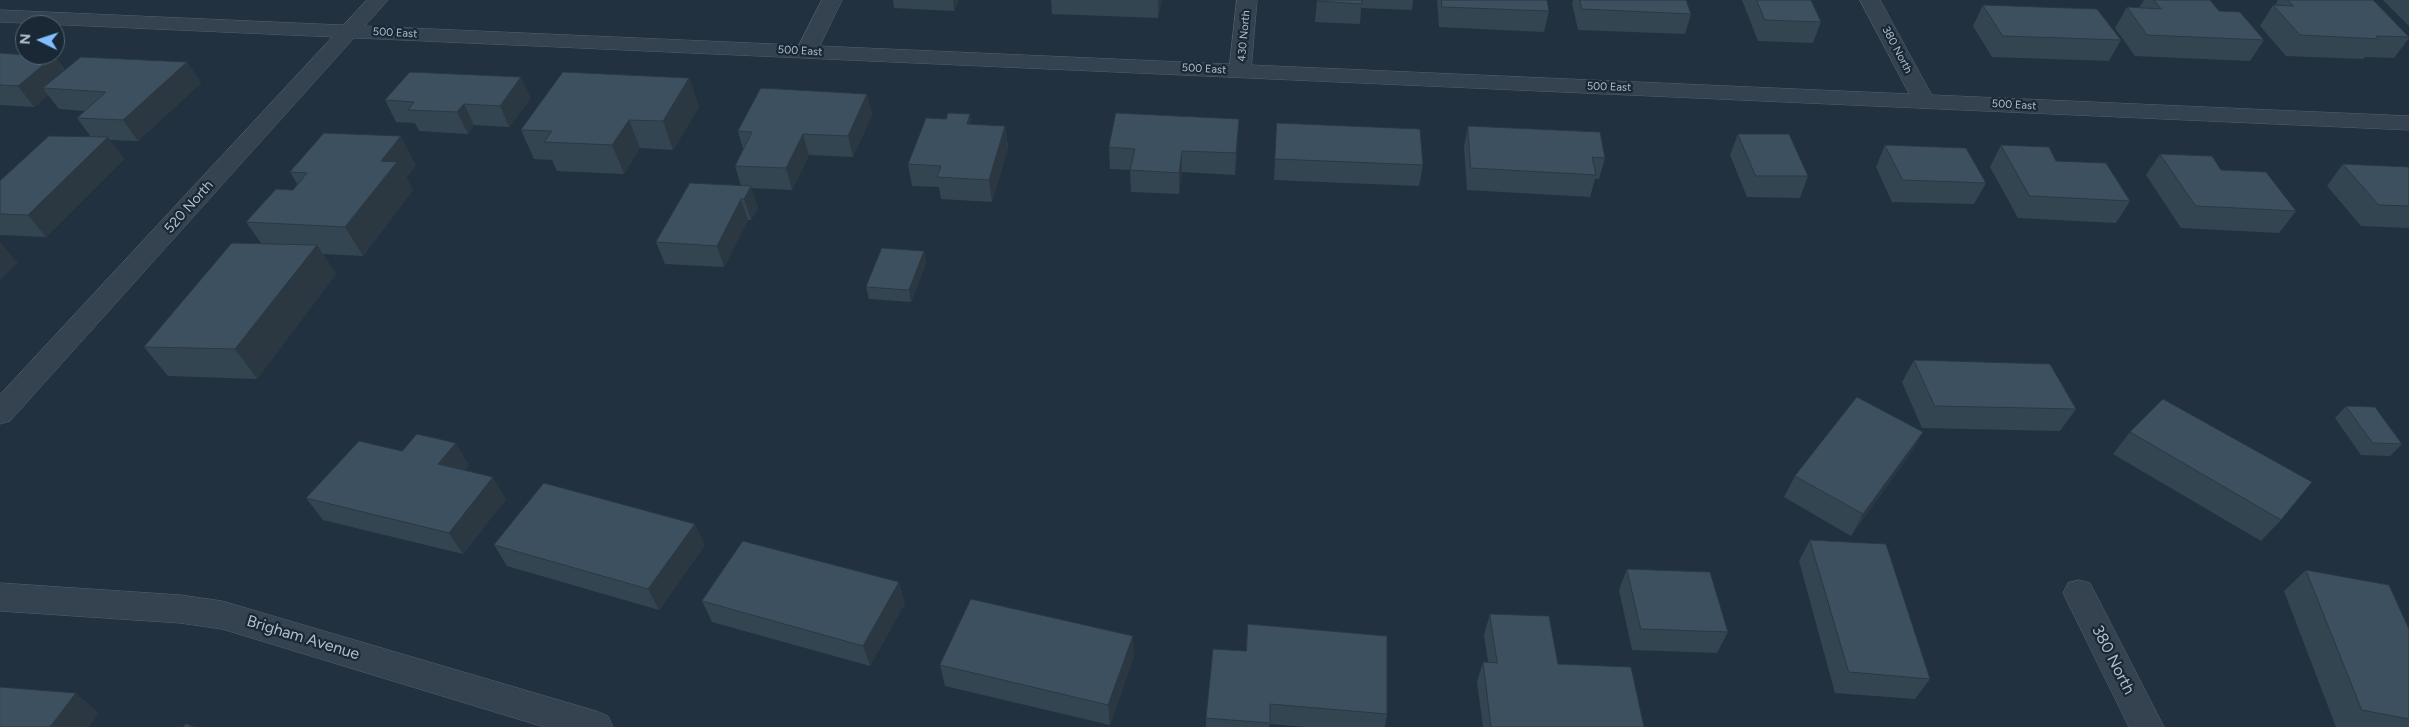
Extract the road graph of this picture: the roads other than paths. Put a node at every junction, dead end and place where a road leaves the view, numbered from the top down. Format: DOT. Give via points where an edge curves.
graph roads {
  1 [pos="378,0"];
  2 [pos="832,0"];
  3 [pos="1247,0"];
  4 [pos="1870,0"];
  5 [pos="0,16"];
  6 [pos="350,31"];
  7 [pos="807,51"];
  8 [pos="1240,71"];
  9 [pos="1924,101"];
  10 [pos="2409,122"];
  11 [pos="0,413"];
  12 [pos="2079,593"];
  13 [pos="0,597"];
  14 [pos="596,727"];
  15 [pos="2146,727"];
  1 -- 6 [label="street, 520 North"];
  2 -- 7 [label="street"];
  3 -- 8 [label="street, 430 North"];
  4 -- 9 [label="street, 380 North"];
  5 -- 6 [label="street, 500 East"];
  6 -- 7 [label="street, 500 East"];
  6 -- 11 [label="street, 520 North"];
  7 -- 8 [label="street, 500 East"];
  8 -- 9 [label="street, 500 East"];
  9 -- 10 [label="street, 500 East"];
  12 -- 15 [label="street, 380 North"];
  13 -- 14 [label="street, Brigham Avenue" via="180,609 222,615"];
}
